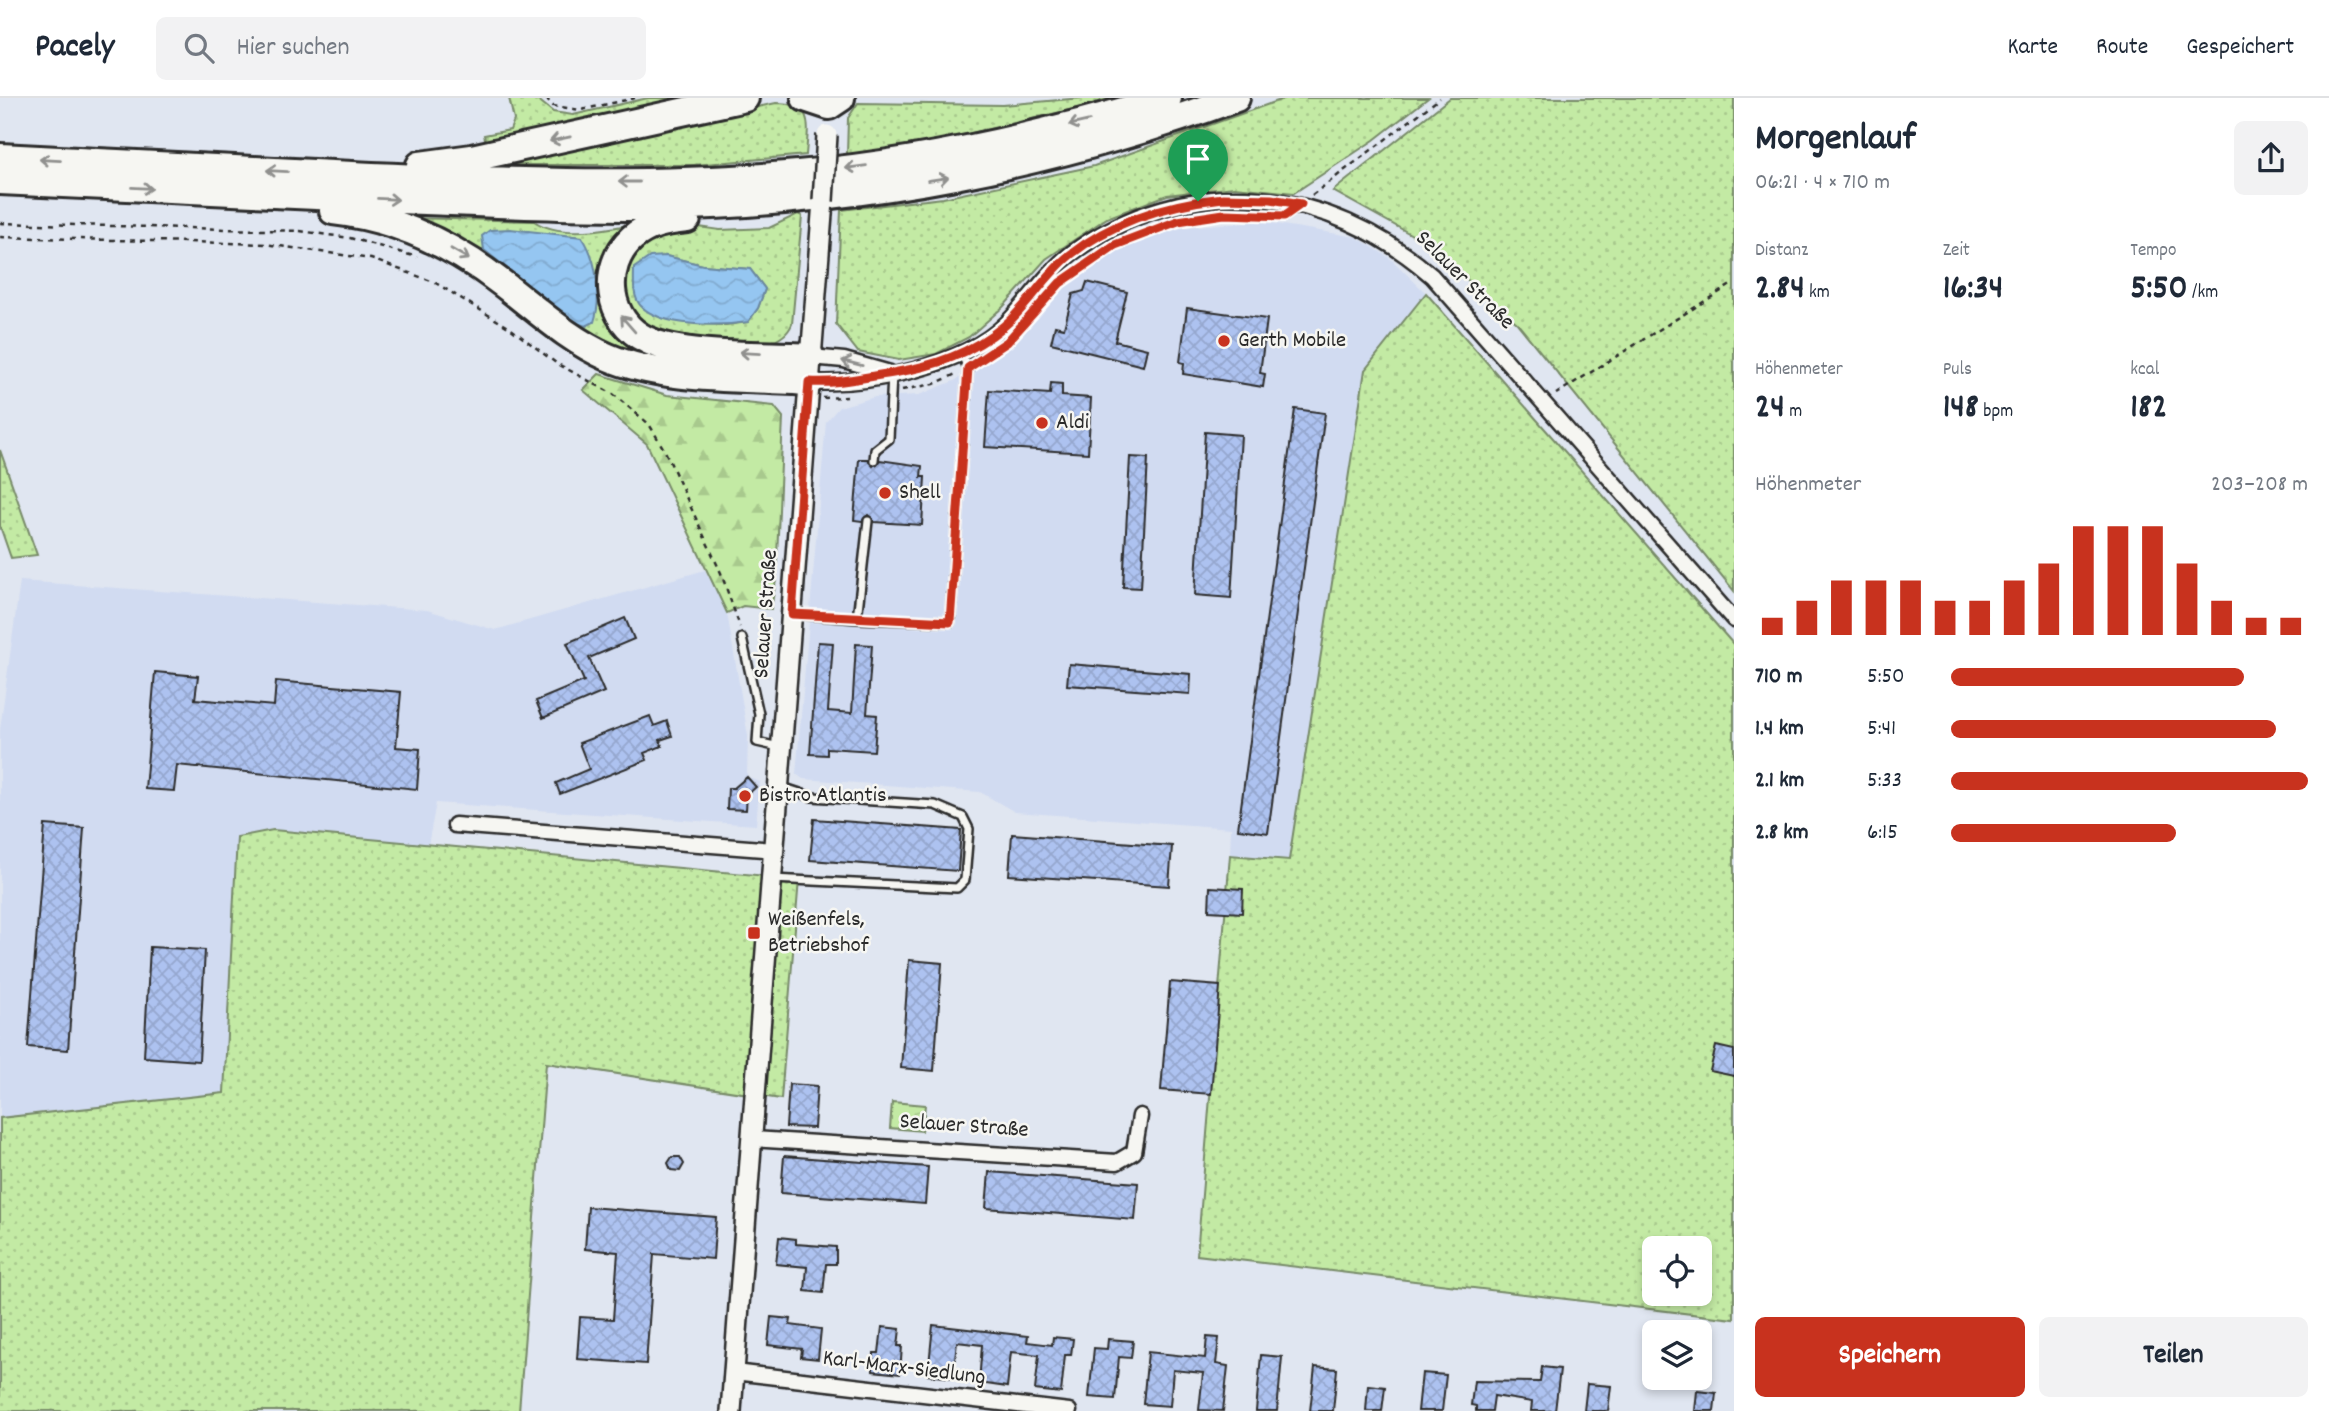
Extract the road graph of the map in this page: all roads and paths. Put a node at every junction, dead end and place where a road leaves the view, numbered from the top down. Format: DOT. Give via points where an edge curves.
graph roads {
  1 [pos="546,98"];
  2 [pos="635,98"];
  3 [pos="745,98"];
  4 [pos="1168,98"];
  5 [pos="1237,98"];
  6 [pos="1440,98"];
  7 [pos="826,100"];
  8 [pos="0,157"];
  9 [pos="346,174"];
  10 [pos="0,181"];
  11 [pos="271,196"];
  12 [pos="748,203"];
  13 [pos="1301,204"];
  14 [pos="1224,214"];
  15 [pos="0,223"];
  16 [pos="1146,231"];
  17 [pos="1135,236"];
  18 [pos="0,237"];
  19 [pos="1115,245"];
  20 [pos="1094,258"];
  21 [pos="422,259"];
  22 [pos="1068,277"];
  23 [pos="1734,283"];
  24 [pos="961,354"];
  25 [pos="968,368"];
  26 [pos="892,373"];
  27 [pos="809,379"];
  28 [pos="892,391"];
  29 [pos="849,396"];
  30 [pos="1545,401"];
  31 [pos="874,460"];
  32 [pos="868,521"];
  33 [pos="792,614"];
  34 [pos="858,619"];
  35 [pos="1734,620"];
  36 [pos="742,638"];
  37 [pos="782,747"];
  38 [pos="779,786"];
  39 [pos="456,825"];
  40 [pos="774,850"];
  41 [pos="772,878"];
  42 [pos="1140,1116"];
  43 [pos="752,1139"];
  44 [pos="734,1372"];
  45 [pos="731,1411"];
  46 [pos="1069,1411"];
  1 -- 2 [label="path" via="553,106 581,110"];
  3 -- 9 [label="highway, one-way" via="472,158 380,166"];
  4 -- 9 [label="highway, one-way" via="954,152 798,174 645,182"];
  12 -- 5 [label="highway, one-way" via="885,188 1030,161"];
  6 -- 13 [label="path"];
  7 -- 27 [label="main road, Selauer Straße, bridge"];
  9 -- 8 [label="highway, one-way"];
  10 -- 11 [label="highway, one-way"];
  11 -- 12 [label="highway, one-way" via="547,207"];
  11 -- 27 [label="highway, one-way" via="304,210 384,221 440,243 487,272 573,338 625,364 667,372"];
  27 -- 12 [label="highway, one-way" via="657,344 630,328 617,311 612,290 614,266 634,236 655,225 727,215"];
  13 -- 24 [label="street, Selauer Straße" via="1271,199 1210,200 1125,223 1070,255 1007,324"];
  13 -- 30 [label="street, Selauer Straße" via="1354,223 1395,245 1445,290"];
  14 -- 16 [label="path"];
  15 -- 21 [label="path" via="300,231 350,238"];
  17 -- 19 [label="path"];
  18 -- 36 [label="path" via="265,244 371,259 434,282 510,328 556,363 613,394 649,424 721,573 738,614"];
  20 -- 22 [label="path"];
  23 -- 30 [label="path"];
  24 -- 25 [label="lane"];
  24 -- 26 [label="street, Selauer Straße" via="925,368"];
  25 -- 28 [label="path" via="934,384"];
  25 -- 34 [label="lane" via="950,622"];
  26 -- 27 [label="street, Selauer Straße" via="848,383"];
  26 -- 27 [label="street, Selauer Straße, one-way" via="844,360"];
  26 -- 28 [label="lane"];
  27 -- 29 [label="path" via="838,400"];
  27 -- 33 [label="main road, Selauer Straße"];
  28 -- 31 [label="lane" via="889,439 876,450"];
  30 -- 35 [label="street, Selauer Straße"];
  32 -- 34 [label="lane"];
  33 -- 34 [label="lane"];
  33 -- 37 [label="main road, Selauer Straße"];
  36 -- 37 [label="lane" via="759,714 757,742"];
  37 -- 38 [label="main road, Selauer Straße"];
  38 -- 40 [label="main road, Selauer Straße"];
  38 -- 41 [label="lane" via="811,797 935,806 963,817 968,829 965,880 957,888"];
  39 -- 40 [label="street"];
  40 -- 41 [label="main road, Selauer Straße"];
  41 -- 43 [label="main road, Selauer Straße"];
  42 -- 43 [label="street, Selauer Straße" via="1135,1152 1117,1162"];
  43 -- 44 [label="main road, Selauer Straße"];
  44 -- 45 [label="main road, Selauer Straße"];
  44 -- 46 [label="street, Karl-Marx-Siedlung"];
}
